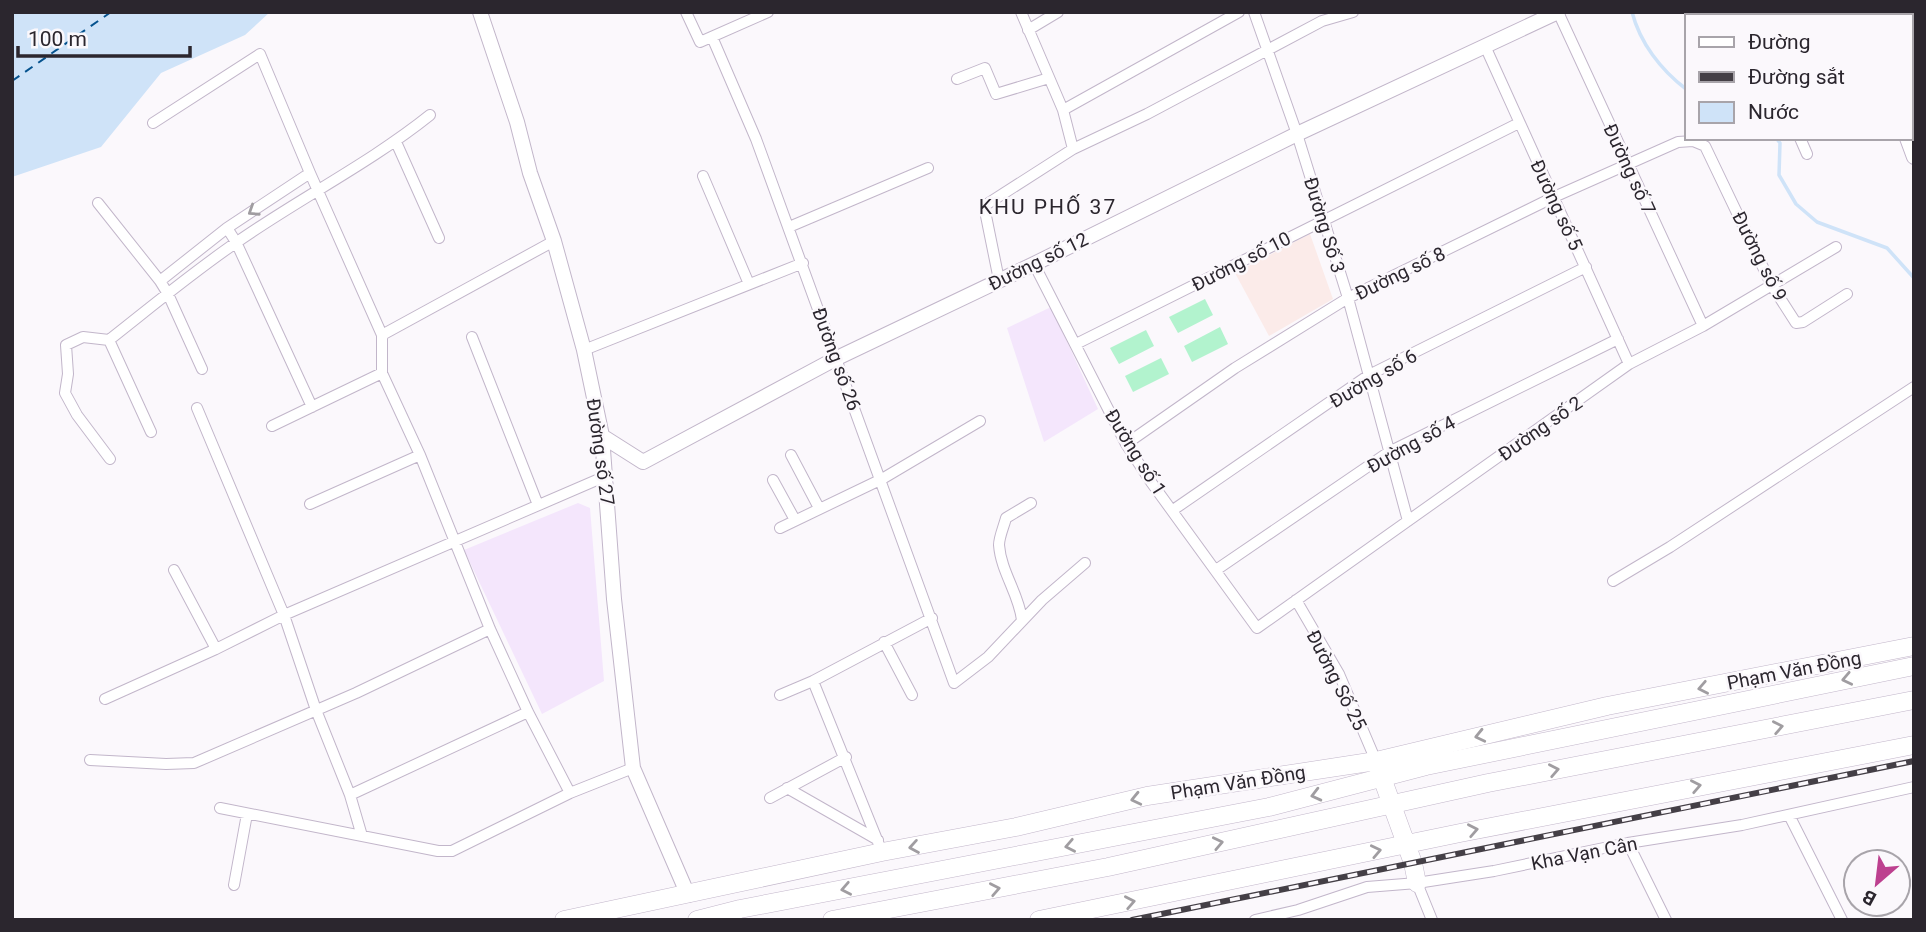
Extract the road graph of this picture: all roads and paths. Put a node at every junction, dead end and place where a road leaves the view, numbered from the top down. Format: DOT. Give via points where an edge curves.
graph roads {
  1 [pos="481,12"];
  2 [pos="686,12"];
  3 [pos="768,12"];
  4 [pos="1021,12"];
  5 [pos="1058,12"];
  6 [pos="1238,12"];
  7 [pos="1254,12"];
  8 [pos="1353,12"];
  9 [pos="1558,12"];
  10 [pos="1324,17"];
  11 [pos="1028,30"];
  12 [pos="712,37"];
  13 [pos="1485,46"];
  14 [pos="1267,51"];
  15 [pos="1049,78"];
  16 [pos="957,79"];
  17 [pos="1063,110"];
  18 [pos="430,115"];
  19 [pos="1519,123"];
  20 [pos="153,124"];
  21 [pos="1297,134"];
  22 [pos="1801,140"];
  23 [pos="1908,140"];
  24 [pos="1693,141"];
  25 [pos="396,142"];
  26 [pos="1073,149"];
  27 [pos="1807,155"];
  28 [pos="1914,157"];
  29 [pos="1628,166"];
  30 [pos="928,168"];
  31 [pos="310,173"];
  32 [pos="704,176"];
  33 [pos="318,189"];
  34 [pos="1555,197"];
  35 [pos="98,203"];
  36 [pos="1324,219"];
  37 [pos="789,227"];
  38 [pos="226,228"];
  39 [pos="439,238"];
  40 [pos="554,241"];
  41 [pos="236,242"];
  42 [pos="1836,247"];
  43 [pos="803,263"];
  44 [pos="1034,264"];
  45 [pos="1586,267"];
  46 [pos="999,279"];
  47 [pos="160,281"];
  48 [pos="750,284"];
  49 [pos="1771,284"];
  50 [pos="168,294"];
  51 [pos="1847,294"];
  52 [pos="1348,298"];
  53 [pos="1703,326"];
  54 [pos="382,335"];
  55 [pos="472,337"];
  56 [pos="1618,339"];
  57 [pos="109,340"];
  58 [pos="1076,344"];
  59 [pos="584,350"];
  60 [pos="835,359"];
  61 [pos="1629,364"];
  62 [pos="202,369"];
  63 [pos="382,373"];
  64 [pos="1369,375"];
  65 [pos="1914,387"];
  66 [pos="313,407"];
  67 [pos="197,408"];
  68 [pos="980,421"];
  69 [pos="272,426"];
  70 [pos="151,432"];
  71 [pos="603,436"];
  72 [pos="1126,444"];
  73 [pos="1389,452"];
  74 [pos="420,455"];
  75 [pos="792,455"];
  76 [pos="110,459"];
  77 [pos="607,476"];
  78 [pos="882,479"];
  79 [pos="774,480"];
  80 [pos="1031,503"];
  81 [pos="310,504"];
  82 [pos="538,505"];
  83 [pos="819,508"];
  84 [pos="1174,510"];
  85 [pos="795,520"];
  86 [pos="1408,522"];
  87 [pos="780,528"];
  88 [pos="454,541"];
  89 [pos="1085,564"];
  90 [pos="174,570"];
  91 [pos="1216,570"];
  92 [pos="1613,581"];
  93 [pos="1296,600"];
  94 [pos="284,615"];
  95 [pos="932,618"];
  96 [pos="1022,620"];
  97 [pos="1257,628"];
  98 [pos="489,629"];
  99 [pos="884,642"];
  100 [pos="1914,646"];
  101 [pos="216,649"];
  102 [pos="1914,666"];
  103 [pos="813,681"];
  104 [pos="779,695"];
  105 [pos="912,695"];
  106 [pos="105,699"];
  107 [pos="1914,700"];
  108 [pos="316,710"];
  109 [pos="528,712"];
  110 [pos="1914,745"];
  111 [pos="845,757"];
  112 [pos="90,760"];
  113 [pos="1376,761"];
  114 [pos="633,768"];
  115 [pos="1383,778"];
  116 [pos="1914,787"];
  117 [pos="787,788"];
  118 [pos="570,793"];
  119 [pos="350,795"];
  120 [pos="770,798"];
  121 [pos="1392,805"];
  122 [pos="220,808"];
  123 [pos="247,814"];
  124 [pos="1790,815"];
  125 [pos="362,836"];
  126 [pos="1628,843"];
  127 [pos="1406,844"];
  128 [pos="880,846"];
  129 [pos="1417,883"];
  130 [pos="234,885"];
  131 [pos="688,895"];
  132 [pos="564,920"];
  133 [pos="697,920"];
  134 [pos="832,920"];
  135 [pos="1039,920"];
  136 [pos="1255,920"];
  137 [pos="1432,920"];
  138 [pos="1666,920"];
  139 [pos="1842,920"];
  1 -- 40 [label="street, Đường số 27"];
  2 -- 12 [label="street" via="700,42"];
  3 -- 12 [label="street"];
  4 -- 11 [label="street"];
  5 -- 11 [label="street"];
  6 -- 17 [label="street"];
  7 -- 14 [label="street, Đường Số 3"];
  8 -- 10 [label="street"];
  9 -- 13 [label="street, Đường số 12"];
  9 -- 29 [label="street, Đường số 7"];
  10 -- 14 [label="street"];
  11 -- 15 [label="street"];
  12 -- 37 [label="street, Đường số 26"];
  13 -- 19 [label="street, Đường số 5"];
  13 -- 21 [label="street, Đường số 12"];
  14 -- 21 [label="street, Đường Số 3"];
  14 -- 26 [label="street"];
  15 -- 16 [label="street" via="996,94 985,68"];
  15 -- 17 [label="street"];
  17 -- 26 [label="street"];
  18 -- 25 [label="street"];
  19 -- 34 [label="street, Đường số 5"];
  19 -- 36 [label="street, Đường số 10"];
  20 -- 31 [label="street" via="260,54"];
  21 -- 36 [label="street, Đường Số 3"];
  21 -- 44 [label="street, Đường số 12"];
  22 -- 27 [label="street"];
  23 -- 28 [label="street"];
  24 -- 29 [label="street, Đường số 8" via="1678,142"];
  24 -- 49 [label="street, Đường số 9" via="1705,146"];
  25 -- 33 [label="street"];
  25 -- 39 [label="street"];
  26 -- 46 [label="street" via="984,206"];
  29 -- 34 [label="street, Đường số 8"];
  29 -- 53 [label="street, Đường số 7"];
  30 -- 37 [label="street"];
  31 -- 33 [label="street"];
  31 -- 38 [label="street, one-way"];
  32 -- 48 [label="street"];
  33 -- 41 [label="street"];
  33 -- 54 [label="street"];
  34 -- 45 [label="street, Đường số 5"];
  34 -- 52 [label="street, Đường số 8"];
  35 -- 47 [label="street"];
  36 -- 52 [label="street, Đường Số 3"];
  36 -- 58 [label="street, Đường số 10"];
  37 -- 43 [label="street, Đường số 26"];
  38 -- 41 [label="street"];
  38 -- 47 [label="street"];
  40 -- 54 [label="street"];
  40 -- 59 [label="street, Đường số 27"];
  41 -- 50 [label="street"];
  41 -- 66 [label="street"];
  42 -- 49 [label="street, Đường số 2"];
  43 -- 48 [label="street"];
  43 -- 60 [label="street, Đường số 26"];
  44 -- 46 [label="street, Đường số 12"];
  44 -- 58 [label="street, Đường số 1"];
  45 -- 56 [label="street, Đường số 5"];
  45 -- 64 [label="street, Đường số 6"];
  46 -- 60 [label="street, Đường số 12"];
  47 -- 50 [label="street"];
  48 -- 59 [label="street"];
  49 -- 51 [label="street, Đường số 9" via="1799,324"];
  49 -- 53 [label="street, Đường số 2"];
  50 -- 57 [label="street"];
  50 -- 62 [label="street"];
  52 -- 64 [label="street, Đường Số 3"];
  52 -- 72 [label="street, Đường số 8" via="1235,368"];
  53 -- 61 [label="street, Đường số 2"];
  54 -- 63 [label="street"];
  55 -- 82 [label="street"];
  56 -- 61 [label="street, Đường số 5"];
  56 -- 73 [label="street, Đường số 4"];
  57 -- 70 [label="street"];
  57 -- 76 [label="street" via="82,337 66,345 65,393"];
  58 -- 72 [label="street, Đường số 1"];
  59 -- 71 [label="street, Đường số 27"];
  60 -- 71 [label="street, Đường số 12" via="643,462"];
  60 -- 78 [label="street, Đường số 26"];
  61 -- 86 [label="street, Đường số 2"];
  63 -- 66 [label="street"];
  63 -- 74 [label="street"];
  64 -- 73 [label="street, Đường Số 3"];
  64 -- 84 [label="street, Đường số 6"];
  65 -- 92 [label="street"];
  66 -- 69 [label="street"];
  67 -- 94 [label="street"];
  68 -- 78 [label="street"];
  71 -- 77 [label="street, Đường số 27"];
  72 -- 84 [label="street, Đường số 1"];
  73 -- 86 [label="street, Đường Số 3"];
  73 -- 91 [label="street, Đường số 4"];
  74 -- 81 [label="street"];
  74 -- 88 [label="street"];
  75 -- 83 [label="street"];
  77 -- 82 [label="street"];
  77 -- 114 [label="street, Đường số 27" via="614,599"];
  78 -- 83 [label="street"];
  78 -- 95 [label="street, Đường số 26"];
  79 -- 85 [label="street"];
  80 -- 96 [label="street" via="1006,518 999,543"];
  82 -- 88 [label="street"];
  83 -- 85 [label="street"];
  84 -- 91 [label="street, Đường số 1"];
  85 -- 87 [label="street"];
  86 -- 93 [label="street, Đường số 2"];
  88 -- 94 [label="street"];
  88 -- 98 [label="street"];
  89 -- 96 [label="street"];
  90 -- 101 [label="street"];
  91 -- 97 [label="street, Đường số 1"];
  93 -- 97 [label="street, Đường số 2"];
  93 -- 113 [label="street, Đường Số 25" via="1339,674"];
  94 -- 101 [label="street"];
  94 -- 108 [label="street"];
  95 -- 96 [label="street, Đường số 26" via="954,683 988,657"];
  95 -- 99 [label="street"];
  98 -- 108 [label="street"];
  98 -- 109 [label="street"];
  99 -- 103 [label="street"];
  99 -- 105 [label="street"];
  100 -- 113 [label="main road, Phạm Văn Đồng, one-way" via="1607,706"];
  101 -- 106 [label="street"];
  102 -- 115 [label="main road, Phạm Văn Đồng, one-way"];
  103 -- 104 [label="street"];
  103 -- 111 [label="street"];
  121 -- 107 [label="main road, one-way"];
  108 -- 112 [label="street" via="194,763"];
  108 -- 119 [label="street"];
  109 -- 118 [label="street"];
  109 -- 119 [label="street"];
  127 -- 110 [label="main road, one-way"];
  111 -- 117 [label="street"];
  111 -- 128 [label="street"];
  113 -- 115 [label="main road"];
  113 -- 128 [label="main road, Phạm Văn Đồng, one-way" via="1147,796 1016,827"];
  114 -- 118 [label="street"];
  114 -- 131 [label="street, Đường số 27"];
  115 -- 121 [label="main road"];
  115 -- 133 [label="main road, Phạm Văn Đồng, one-way" via="1269,807"];
  116 -- 124 [label="street, Kha Vạn Cân"];
  117 -- 120 [label="street"];
  117 -- 128 [label="street"];
  118 -- 125 [label="street" via="452,851"];
  119 -- 125 [label="street"];
  121 -- 127 [label="main road"];
  134 -- 121 [label="main road, one-way" via="1108,867"];
  122 -- 123 [label="street"];
  123 -- 125 [label="street"];
  123 -- 130 [label="street"];
  124 -- 126 [label="street, Kha Vạn Cân"];
  124 -- 139 [label="street"];
  126 -- 129 [label="street, Kha Vạn Cân"];
  126 -- 138 [label="street"];
  127 -- 129 [label="main road"];
  135 -- 127 [label="main road, one-way"];
  128 -- 131 [label="main road, Phạm Văn Đồng"];
  129 -- 136 [label="street, Kha Vạn Cân" via="1367,887"];
  129 -- 137 [label="street"];
  131 -- 132 [label="main road, Phạm Văn Đồng"];
}
